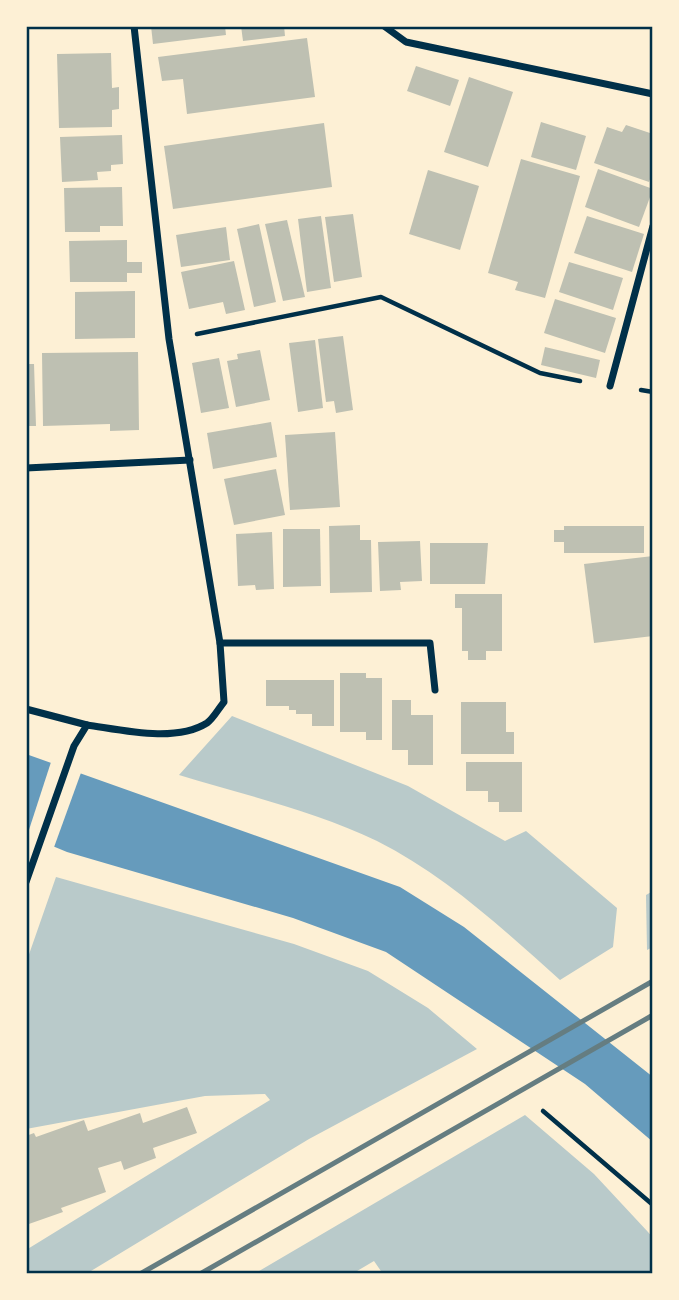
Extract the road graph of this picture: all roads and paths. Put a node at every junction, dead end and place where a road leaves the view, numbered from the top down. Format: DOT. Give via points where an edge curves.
graph roads {
  1 [pos="134,26"];
  2 [pos="384,26"];
  3 [pos="653,94"];
  4 [pos="653,226"];
  5 [pos="169,339"];
  6 [pos="610,386"];
  7 [pos="653,392"];
  8 [pos="190,460"];
  9 [pos="26,468"];
  10 [pos="220,643"];
  11 [pos="435,690"];
  12 [pos="26,709"];
  13 [pos="87,725"];
  14 [pos="26,882"];
  15 [pos="543,1111"];
  16 [pos="653,1205"];
  1 -- 5 [label="street"];
  2 -- 3 [label="street" via="407,42"];
  4 -- 6 [label="street"];
  5 -- 6 [label="path" via="381,298 540,373"];
  5 -- 8 [label="street"];
  6 -- 7 [label="path"];
  8 -- 9 [label="street"];
  8 -- 10 [label="street"];
  10 -- 11 [label="street" via="430,643"];
  10 -- 13 [label="street" via="224,702 207,723 178,732"];
  12 -- 13 [label="street"];
  13 -- 14 [label="street" via="74,746"];
  15 -- 16 [label="path"];
}
